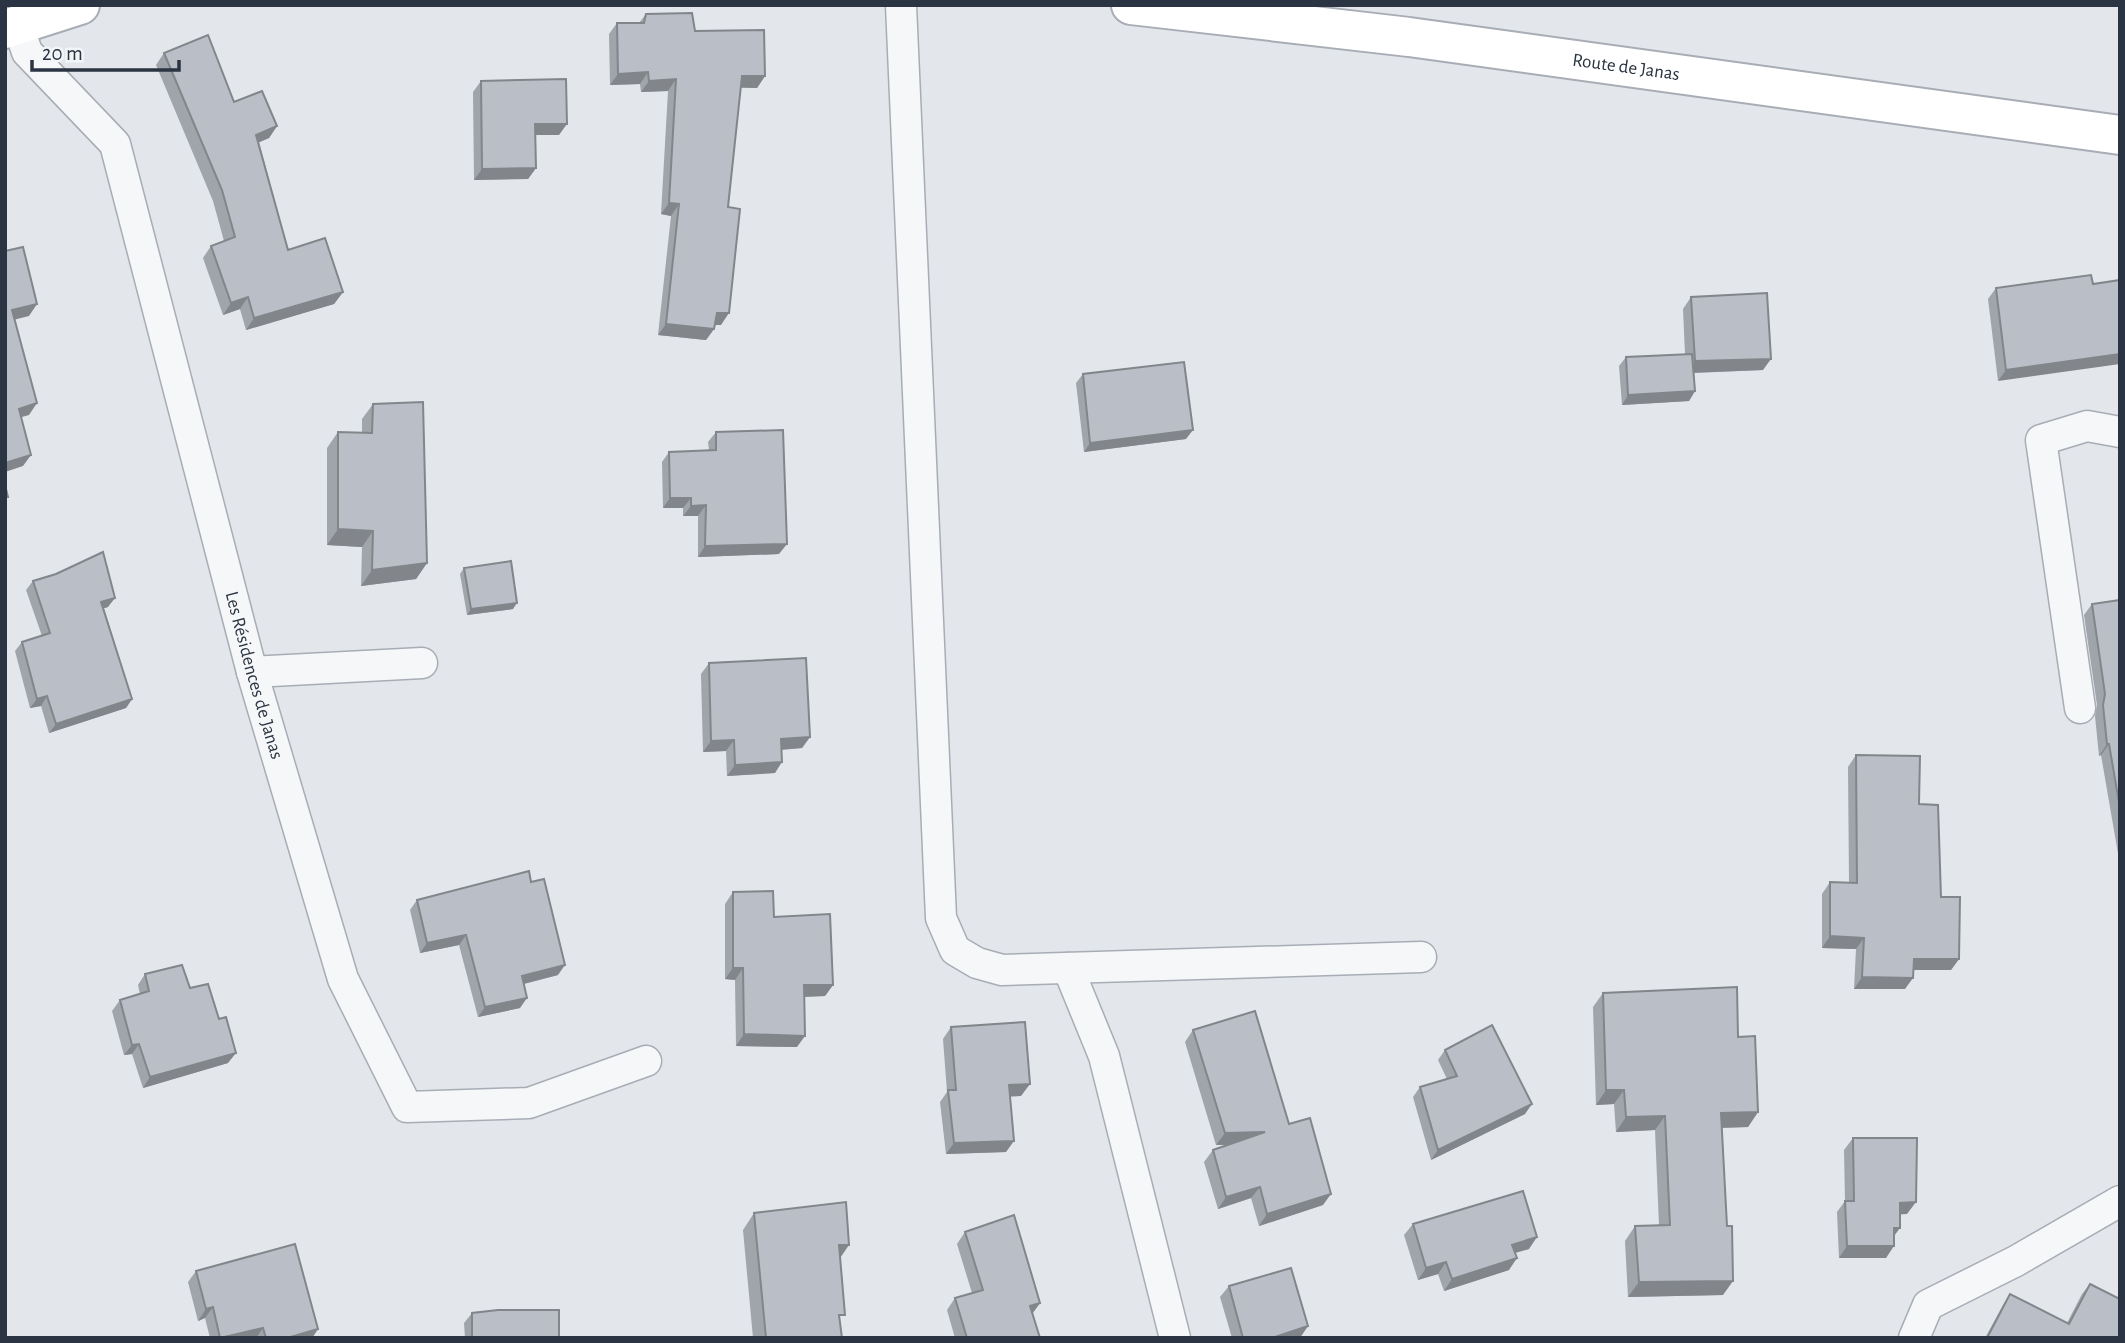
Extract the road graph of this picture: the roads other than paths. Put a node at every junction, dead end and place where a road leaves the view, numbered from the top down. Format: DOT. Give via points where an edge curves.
graph roads {
  1 [pos="80,5"];
  2 [pos="901,5"];
  3 [pos="1131,5"];
  4 [pos="12,27"];
  5 [pos="2120,135"];
  6 [pos="2120,432"];
  7 [pos="422,663"];
  8 [pos="252,672"];
  9 [pos="2080,708"];
  10 [pos="1420,957"];
  11 [pos="1068,968"];
  12 [pos="646,1061"];
  13 [pos="2120,1201"];
  14 [pos="1175,1338"];
  15 [pos="1914,1338"];
  1 -- 4 [label="street"];
  2 -- 11 [label="lane" via="942,918 955,950 977,963 1002,970"];
  3 -- 5 [label="street, Route de Janas" via="1409,37"];
  4 -- 8 [label="lane, Les Résidences de Janas" via="27,52 115,144"];
  6 -- 9 [label="lane" via="2087,426 2041,440"];
  7 -- 8 [label="lane"];
  8 -- 12 [label="lane, Les Résidences de Janas" via="343,979 407,1107 528,1103"];
  10 -- 11 [label="lane"];
  11 -- 14 [label="lane" via="1104,1056"];
  13 -- 15 [label="lane" via="1928,1305"];
}
